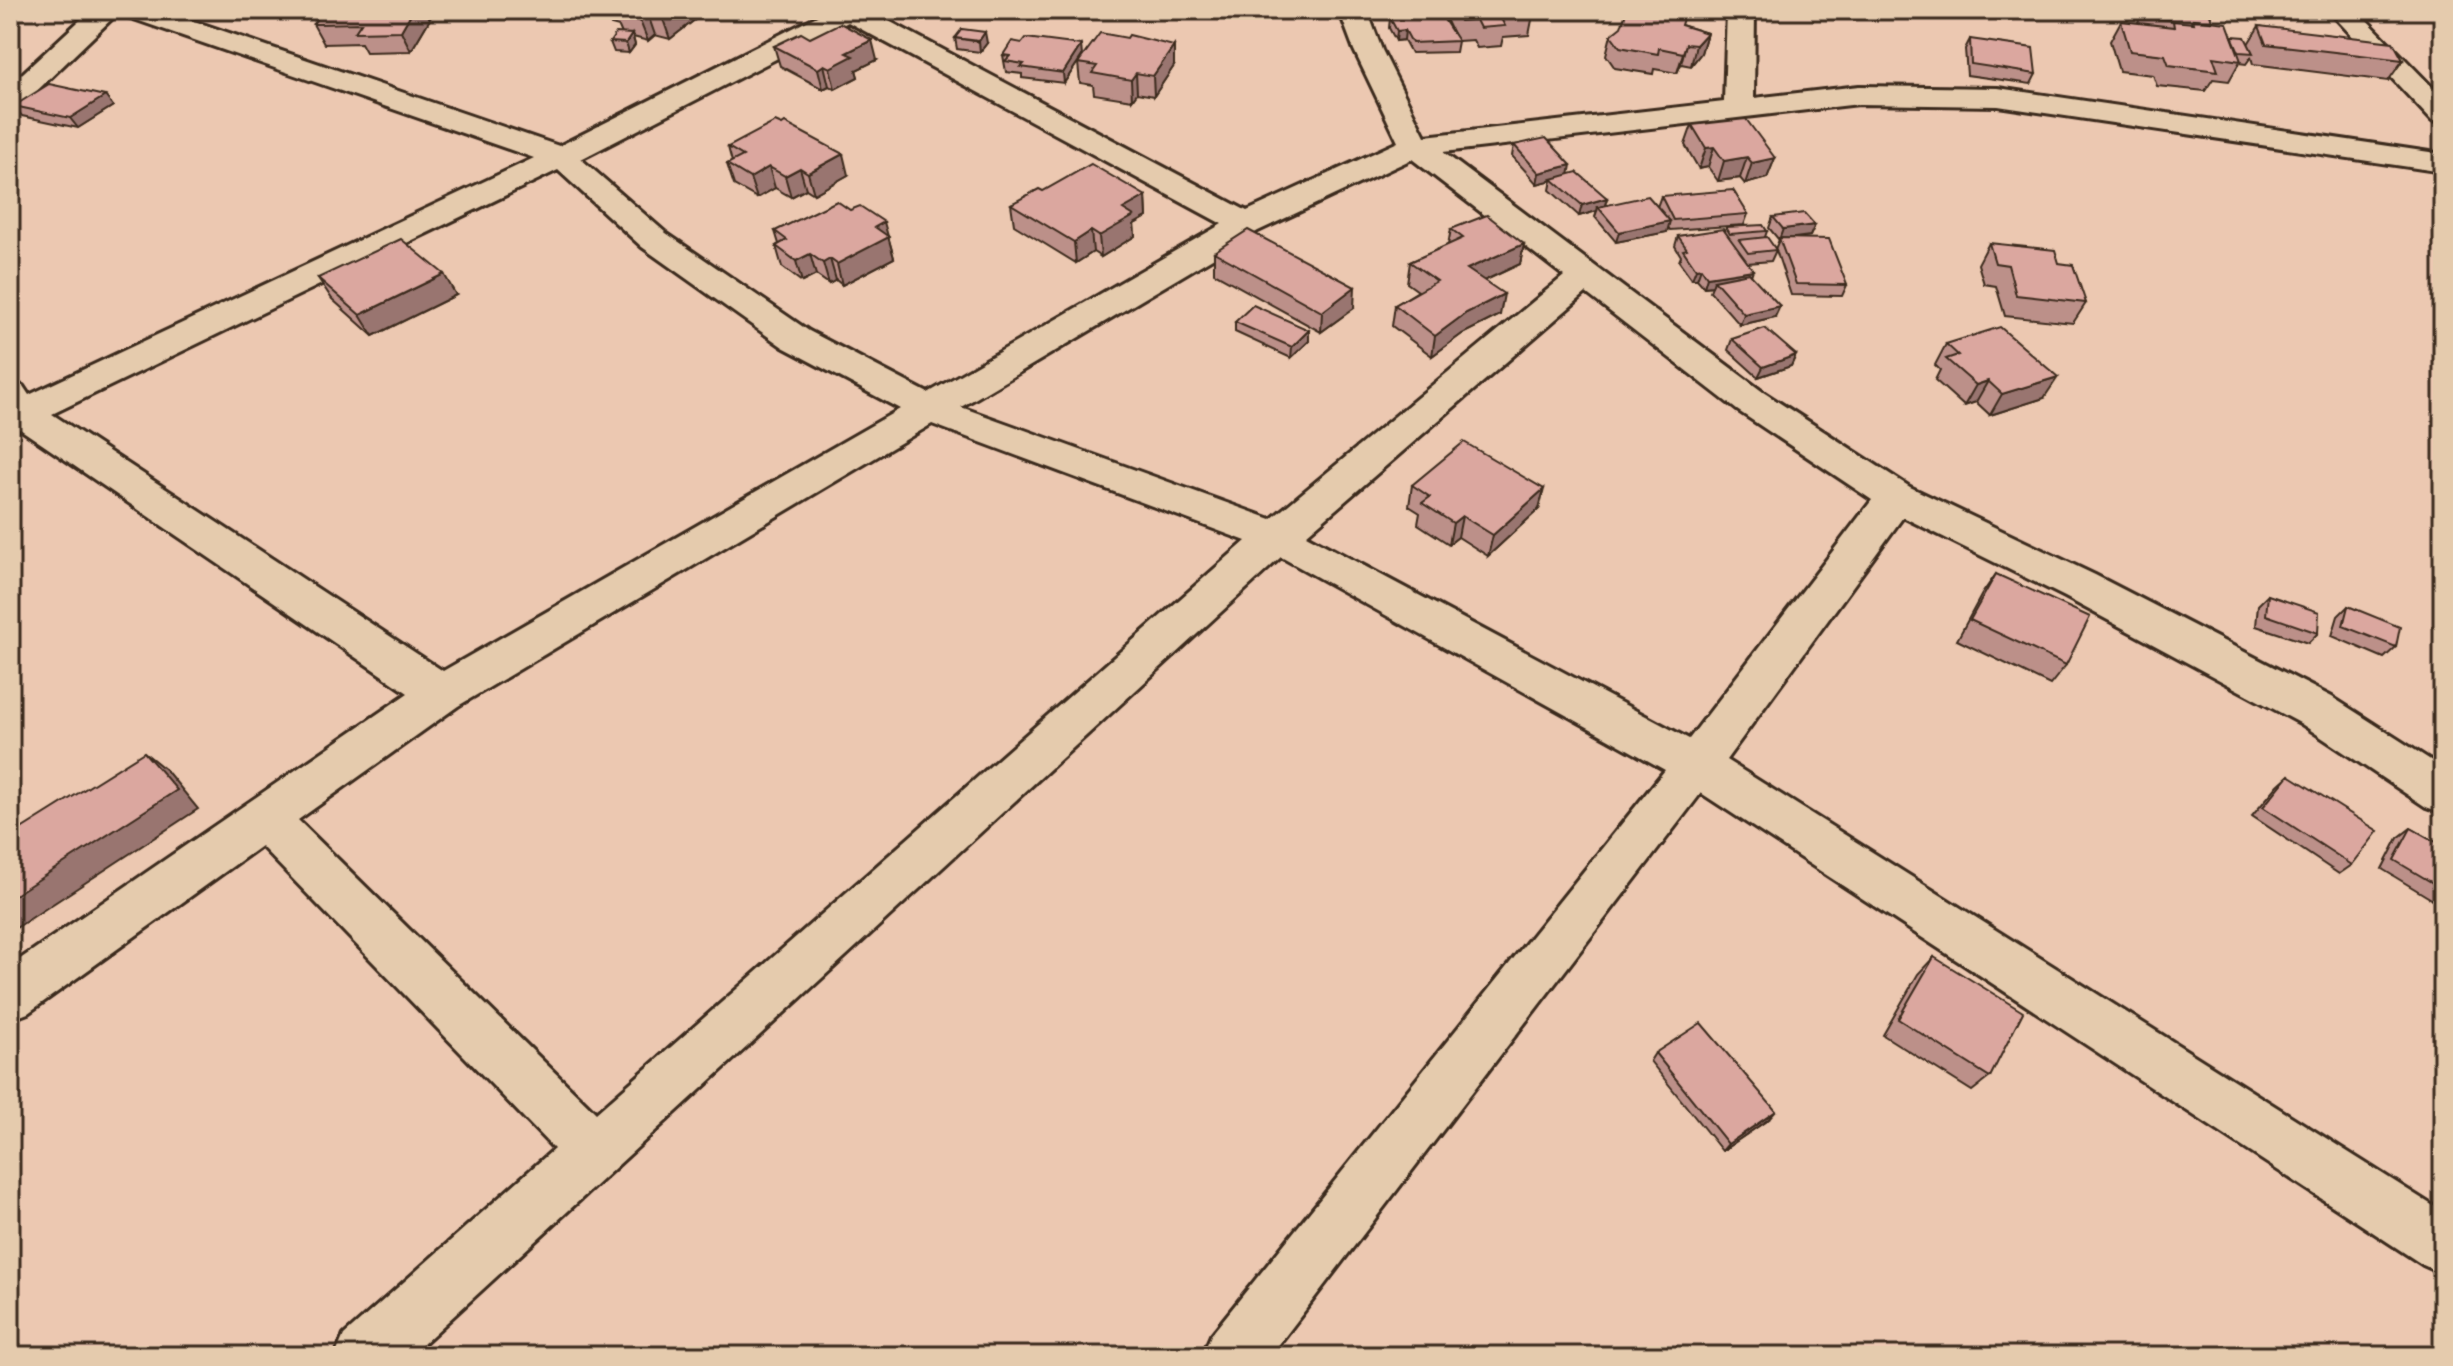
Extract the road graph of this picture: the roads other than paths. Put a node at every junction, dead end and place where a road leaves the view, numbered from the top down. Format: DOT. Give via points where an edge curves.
graph roads {
  1 [pos="107,10"];
  2 [pos="135,10"];
  3 [pos="849,10"];
  4 [pos="1353,10"];
  5 [pos="1741,10"];
  6 [pos="2342,10"];
  7 [pos="10,101"];
  8 [pos="1739,108"];
  9 [pos="2443,115"];
  10 [pos="1415,146"];
  11 [pos="561,157"];
  12 [pos="2443,163"];
  13 [pos="1246,224"];
  14 [pos="1587,274"];
  15 [pos="14,409"];
  16 [pos="932,410"];
  17 [pos="1896,497"];
  18 [pos="1277,537"];
  19 [pos="442,693"];
  20 [pos="1696,765"];
  21 [pos="2443,793"];
  22 [pos="265,819"];
  23 [pos="10,996"];
  24 [pos="594,1150"];
  25 [pos="2443,1245"];
  26 [pos="365,1356"];
  27 [pos="1232,1356"];
  1 -- 7 [label="street"];
  2 -- 11 [label="street"];
  3 -- 11 [label="street"];
  3 -- 13 [label="street"];
  4 -- 10 [label="street"];
  5 -- 8 [label="street"];
  6 -- 9 [label="street"];
  8 -- 10 [label="street"];
  8 -- 12 [label="street" via="1859,95 1998,97"];
  10 -- 13 [label="street"];
  10 -- 14 [label="street"];
  11 -- 15 [label="street"];
  11 -- 16 [label="street" via="654,240 796,339"];
  13 -- 16 [label="street"];
  14 -- 17 [label="street" via="1750,401"];
  14 -- 18 [label="street"];
  15 -- 19 [label="street"];
  16 -- 18 [label="street"];
  16 -- 19 [label="street"];
  17 -- 20 [label="street"];
  17 -- 21 [label="street" via="2316,710"];
  18 -- 20 [label="street"];
  18 -- 24 [label="street"];
  19 -- 22 [label="street"];
  20 -- 25 [label="street"];
  20 -- 27 [label="street"];
  22 -- 23 [label="street"];
  22 -- 24 [label="street"];
  24 -- 26 [label="street"];
}
